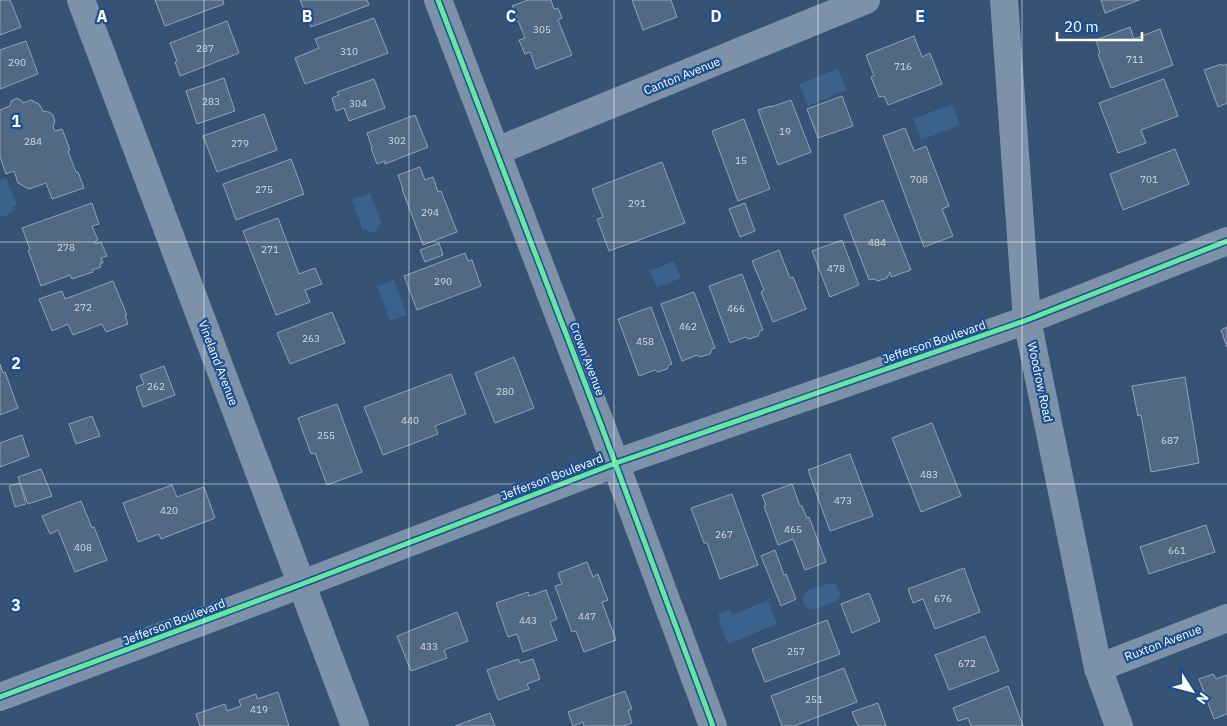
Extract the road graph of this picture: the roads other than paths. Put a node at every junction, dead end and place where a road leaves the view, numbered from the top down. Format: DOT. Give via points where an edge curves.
graph roads {
  1 [pos="81,0"];
  2 [pos="438,0"];
  3 [pos="866,0"];
  4 [pos="1004,0"];
  5 [pos="497,151"];
  6 [pos="1227,241"];
  7 [pos="1027,320"];
  8 [pos="616,463"];
  9 [pos="302,584"];
  10 [pos="1227,618"];
  11 [pos="1098,668"];
  12 [pos="0,697"];
  13 [pos="355,726"];
  14 [pos="713,726"];
  15 [pos="1119,726"];
  1 -- 9 [label="street, Vineland Avenue"];
  2 -- 5 [label="street, Crown Avenue"];
  3 -- 5 [label="street, Canton Avenue"];
  4 -- 7 [label="street, Woodrow Road"];
  5 -- 8 [label="street, Crown Avenue"];
  6 -- 7 [label="street, Jefferson Boulevard"];
  7 -- 8 [label="street, Jefferson Boulevard"];
  7 -- 11 [label="street, Woodrow Road"];
  8 -- 9 [label="street, Jefferson Boulevard"];
  8 -- 14 [label="street, Crown Avenue"];
  9 -- 12 [label="street, Jefferson Boulevard"];
  9 -- 13 [label="street, Vineland Avenue"];
  10 -- 11 [label="street, Ruxton Avenue"];
  11 -- 15 [label="street, Woodrow Road"];
}
